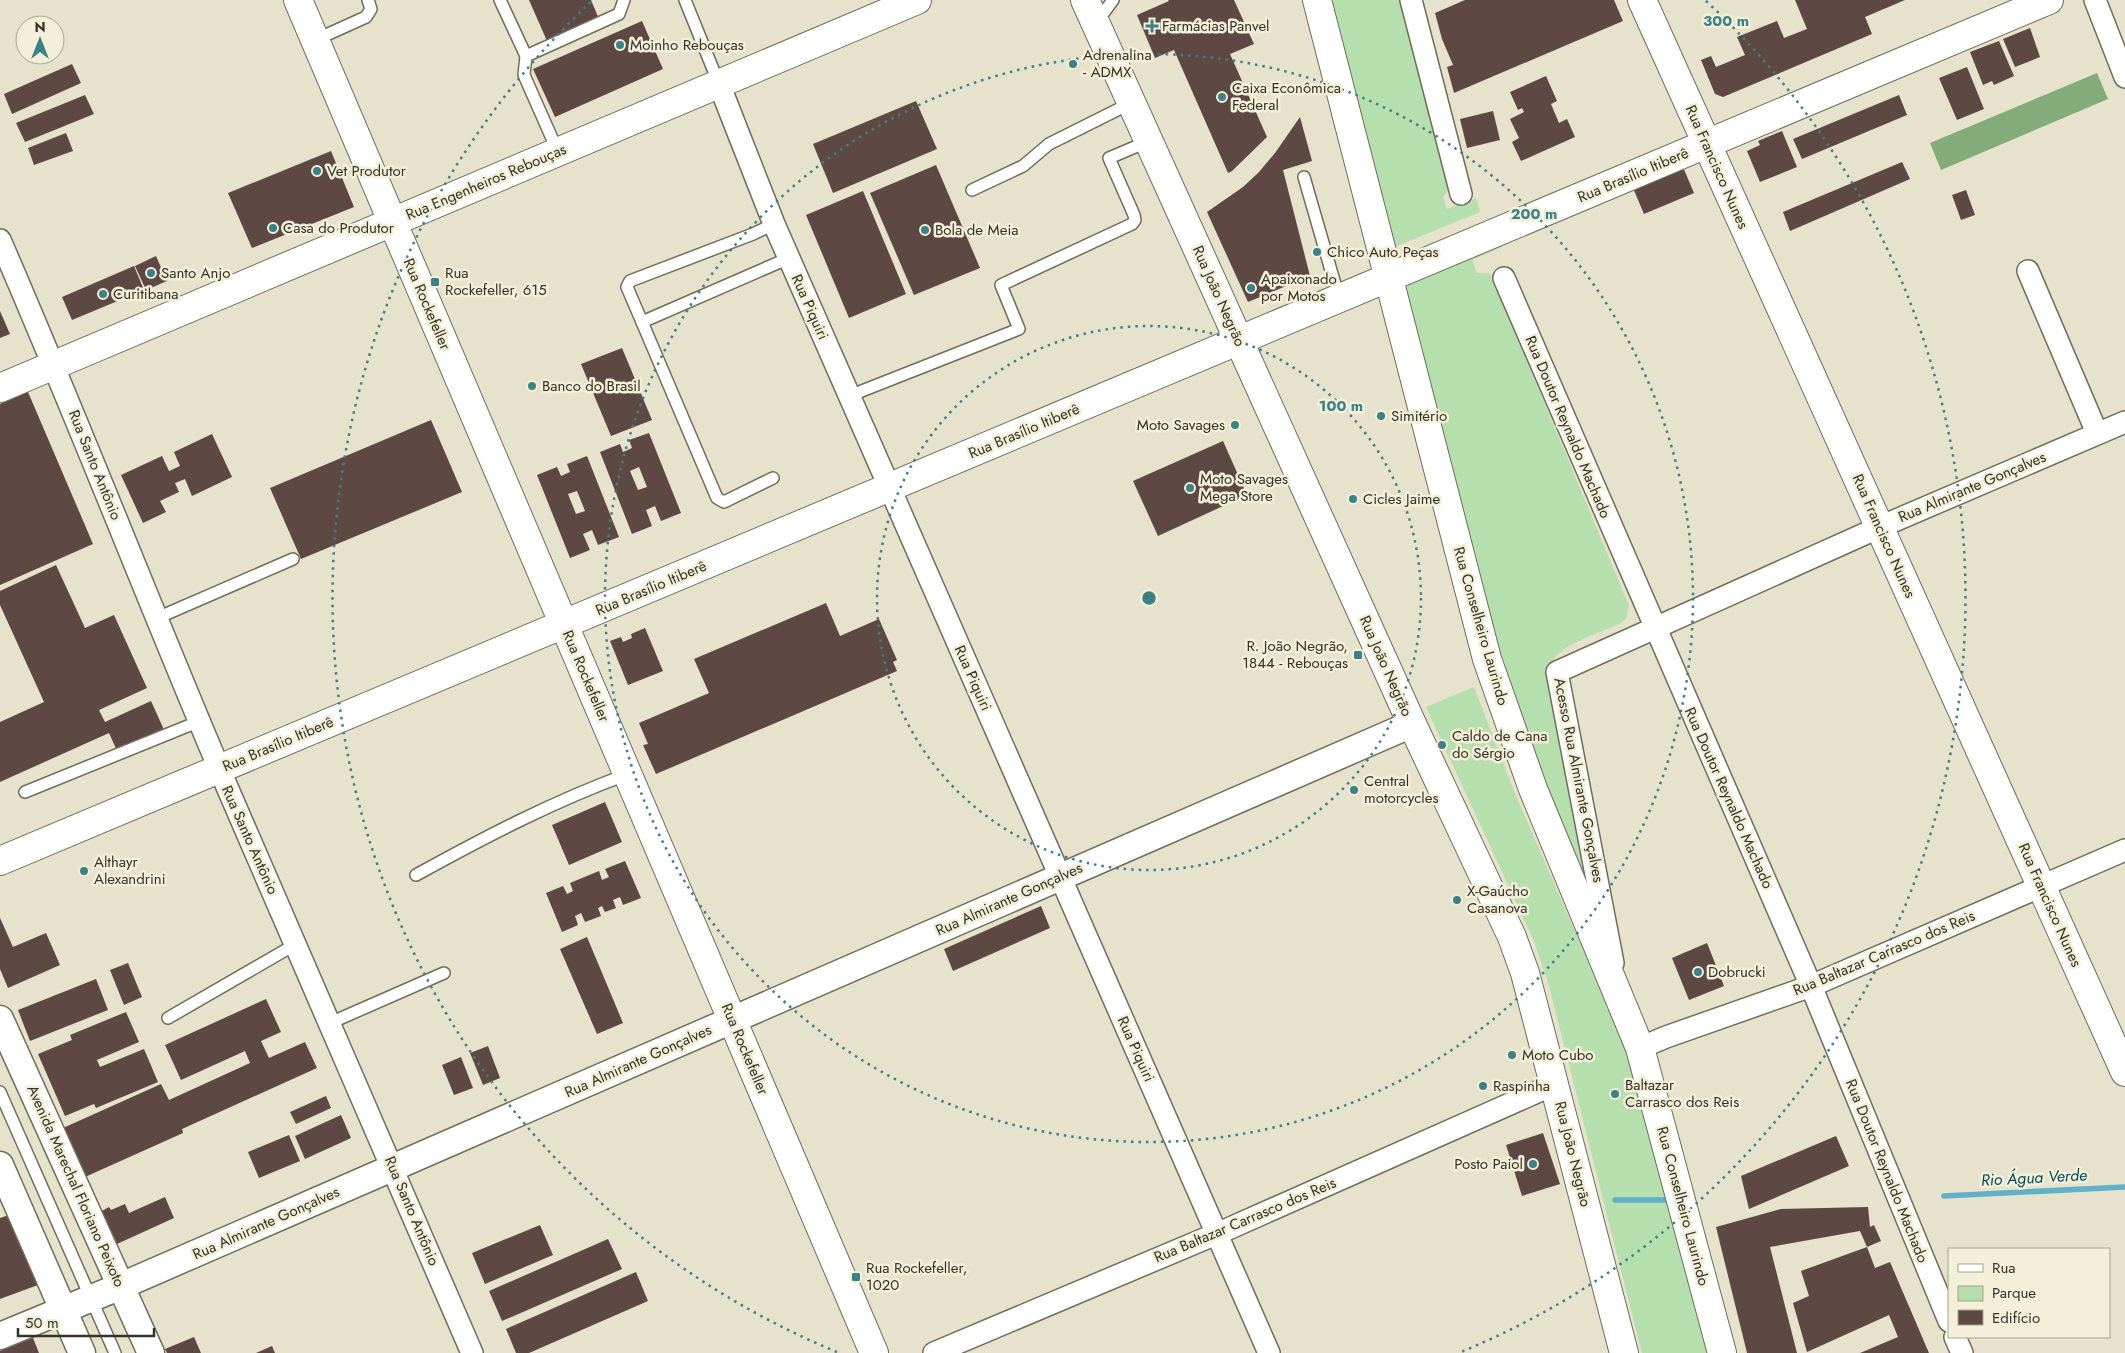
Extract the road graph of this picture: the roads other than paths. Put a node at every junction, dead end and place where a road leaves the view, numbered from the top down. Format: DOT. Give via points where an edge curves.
graph roads {
  1 [pos="298,0"];
  2 [pos="368,0"];
  3 [pos="500,0"];
  4 [pos="624,0"];
  5 [pos="685,0"];
  6 [pos="917,0"];
  7 [pos="1113,0"];
  8 [pos="1317,0"];
  9 [pos="1411,0"];
  10 [pos="1642,0"];
  11 [pos="2049,0"];
  12 [pos="2095,0"];
  13 [pos="1090,12"];
  14 [pos="314,40"];
  15 [pos="526,56"];
  16 [pos="2125,77"];
  17 [pos="718,84"];
  18 [pos="1132,103"];
  19 [pos="1149,141"];
  20 [pos="1707,144"];
  21 [pos="558,152"];
  22 [pos="1304,176"];
  23 [pos="972,190"];
  24 [pos="1461,194"];
  25 [pos="392,222"];
  26 [pos="774,224"];
  27 [pos="0,240"];
  28 [pos="789,258"];
  29 [pos="2028,271"];
  30 [pos="1388,278"];
  31 [pos="1504,278"];
  32 [pos="1339,298"];
  33 [pos="642,322"];
  34 [pos="1239,340"];
  35 [pos="54,365"];
  36 [pos="0,388"];
  37 [pos="849,396"];
  38 [pos="2125,422"];
  39 [pos="2097,433"];
  40 [pos="773,478"];
  41 [pos="889,487"];
  42 [pos="1880,527"];
  43 [pos="293,560"];
  44 [pos="157,618"];
  45 [pos="564,624"];
  46 [pos="1654,627"];
  47 [pos="200,721"];
  48 [pos="1412,724"];
  49 [pos="219,769"];
  50 [pos="628,774"];
  51 [pos="25,792"];
  52 [pos="2125,850"];
  53 [pos="0,861"];
  54 [pos="416,875"];
  55 [pos="1060,877"];
  56 [pos="2042,886"];
  57 [pos="296,944"];
  58 [pos="444,973"];
  59 [pos="1811,986"];
  60 [pos="1619,993"];
  61 [pos="168,1018"];
  62 [pos="0,1019"];
  63 [pos="732,1020"];
  64 [pos="330,1023"];
  65 [pos="1640,1048"];
  66 [pos="2125,1072"];
  67 [pos="1555,1084"];
  68 [pos="0,1092"];
  69 [pos="0,1165"];
  70 [pos="393,1167"];
  71 [pos="1216,1234"];
  72 [pos="121,1286"];
  73 [pos="91,1298"];
  74 [pos="63,1310"];
  75 [pos="1948,1319"];
  76 [pos="0,1336"];
  77 [pos="1955,1338"];
  78 [pos="82,1353"];
  79 [pos="115,1353"];
  80 [pos="151,1353"];
  81 [pos="472,1353"];
  82 [pos="874,1353"];
  83 [pos="934,1353"];
  84 [pos="1269,1353"];
  85 [pos="1624,1353"];
  86 [pos="1722,1353"];
  87 [pos="1962,1353"];
  1 -- 14 [label="main road, Rua Rockefeller"];
  2 -- 14 [label="lane" via="372,9 366,17"];
  3 -- 15 [label="lane"];
  4 -- 15 [label="lane" via="619,14"];
  5 -- 17 [label="lane, Rua Piquiri"];
  6 -- 17 [label="main road, Rua Engenheiros Rebouças"];
  7 -- 13 [label="lane"];
  8 -- 30 [label="main road, Rua Conselheiro Laurindo"];
  9 -- 24 [label="street"];
  10 -- 20 [label="main road, Rua Francisco Nunes"];
  11 -- 20 [label="main road, Rua Brasílio Itiberê"];
  12 -- 16 [label="street"];
  13 -- 18 [label="main road, Rua João Negrão"];
  14 -- 25 [label="main road, Rua Rockefeller"];
  15 -- 21 [label="lane" via="524,75"];
  17 -- 21 [label="main road, Rua Engenheiros Rebouças"];
  17 -- 26 [label="street, Rua Piquiri"];
  18 -- 19 [label="main road, Rua João Negrão"];
  18 -- 23 [label="lane" via="1049,144 1024,166"];
  19 -- 34 [label="main road, Rua João Negrão"];
  19 -- 37 [label="lane" via="1109,158 1135,220 1132,224 1001,285 1019,329"];
  20 -- 30 [label="main road, Rua Brasílio Itiberê"];
  20 -- 42 [label="main road, Rua Francisco Nunes"];
  21 -- 25 [label="main road, Rua Engenheiros Rebouças"];
  22 -- 32 [label="lane"];
  25 -- 35 [label="main road, Rua Engenheiros Rebouças"];
  25 -- 45 [label="main road, Rua Rockefeller"];
  26 -- 28 [label="street, Rua Piquiri"];
  26 -- 33 [label="lane" via="630,281 627,287"];
  27 -- 35 [label="street, Rua Santo Antônio"];
  28 -- 33 [label="lane"];
  28 -- 37 [label="street, Rua Piquiri"];
  29 -- 39 [label="street"];
  30 -- 32 [label="main road, Rua Brasílio Itiberê"];
  30 -- 60 [label="main road, Rua Conselheiro Laurindo" via="1487,659 1533,789"];
  31 -- 46 [label="street, Rua Doutor Reynaldo Machado"];
  32 -- 34 [label="main road, Rua Brasílio Itiberê"];
  33 -- 40 [label="lane" via="717,498 724,502"];
  34 -- 41 [label="main road, Rua Brasílio Itiberê"];
  34 -- 48 [label="main road, Rua João Negrão"];
  35 -- 36 [label="main road, Rua Engenheiros Rebouças"];
  35 -- 44 [label="street, Rua Santo Antônio"];
  37 -- 41 [label="street, Rua Piquiri"];
  38 -- 39 [label="street, Rua Almirante Gonçalves"];
  39 -- 42 [label="street, Rua Almirante Gonçalves"];
  41 -- 45 [label="main road, Rua Brasílio Itiberê"];
  41 -- 55 [label="street, Rua Piquiri"];
  42 -- 46 [label="street, Rua Almirante Gonçalves"];
  42 -- 56 [label="main road, Rua Francisco Nunes"];
  43 -- 44 [label="lane"];
  44 -- 47 [label="street, Rua Santo Antônio"];
  45 -- 49 [label="main road, Rua Brasílio Itiberê"];
  45 -- 50 [label="main road, Rua Rockefeller"];
  46 -- 59 [label="street, Rua Doutor Reynaldo Machado"];
  46 -- 60 [label="street, Acesso Rua Almirante Gonçalves" via="1557,672"];
  47 -- 49 [label="street, Rua Santo Antônio"];
  47 -- 51 [label="lane"];
  48 -- 55 [label="street, Rua Almirante Gonçalves"];
  48 -- 67 [label="main road, Rua João Negrão" via="1512,937"];
  49 -- 53 [label="main road, Rua Brasílio Itiberê"];
  49 -- 57 [label="street, Rua Santo Antônio"];
  50 -- 54 [label="lane" via="486,836"];
  50 -- 63 [label="main road, Rua Rockefeller"];
  52 -- 56 [label="street, Rua Baltazar Carrasco dos Reis"];
  55 -- 63 [label="street, Rua Almirante Gonçalves"];
  55 -- 71 [label="street, Rua Piquiri"];
  56 -- 59 [label="street, Rua Baltazar Carrasco dos Reis"];
  56 -- 66 [label="main road, Rua Francisco Nunes"];
  57 -- 61 [label="lane"];
  57 -- 64 [label="street, Rua Santo Antônio"];
  58 -- 64 [label="lane"];
  59 -- 65 [label="street, Rua Baltazar Carrasco dos Reis"];
  59 -- 75 [label="street, Rua Doutor Reynaldo Machado"];
  60 -- 65 [label="main road, Rua Conselheiro Laurindo"];
  62 -- 72 [label="street, Avenida Marechal Floriano Peixoto"];
  63 -- 70 [label="street, Rua Almirante Gonçalves"];
  63 -- 82 [label="main road, Rua Rockefeller"];
  64 -- 70 [label="street, Rua Santo Antônio"];
  65 -- 86 [label="main road, Rua Conselheiro Laurindo"];
  67 -- 71 [label="street, Rua Baltazar Carrasco dos Reis"];
  67 -- 85 [label="main road, Rua João Negrão"];
  68 -- 73 [label="lane"];
  69 -- 74 [label="street"];
  70 -- 72 [label="street, Rua Almirante Gonçalves"];
  70 -- 81 [label="street, Rua Santo Antônio"];
  71 -- 83 [label="street, Rua Baltazar Carrasco dos Reis"];
  71 -- 84 [label="street, Rua Piquiri"];
  72 -- 73 [label="street, Rua Almirante Gonçalves"];
  72 -- 80 [label="street, Avenida Marechal Floriano Peixoto"];
  73 -- 74 [label="street, Rua Almirante Gonçalves"];
  73 -- 79 [label="lane"];
  74 -- 76 [label="street, Rua Almirante Gonçalves"];
  74 -- 78 [label="street"];
  77 -- 87 [label="street"];
}
